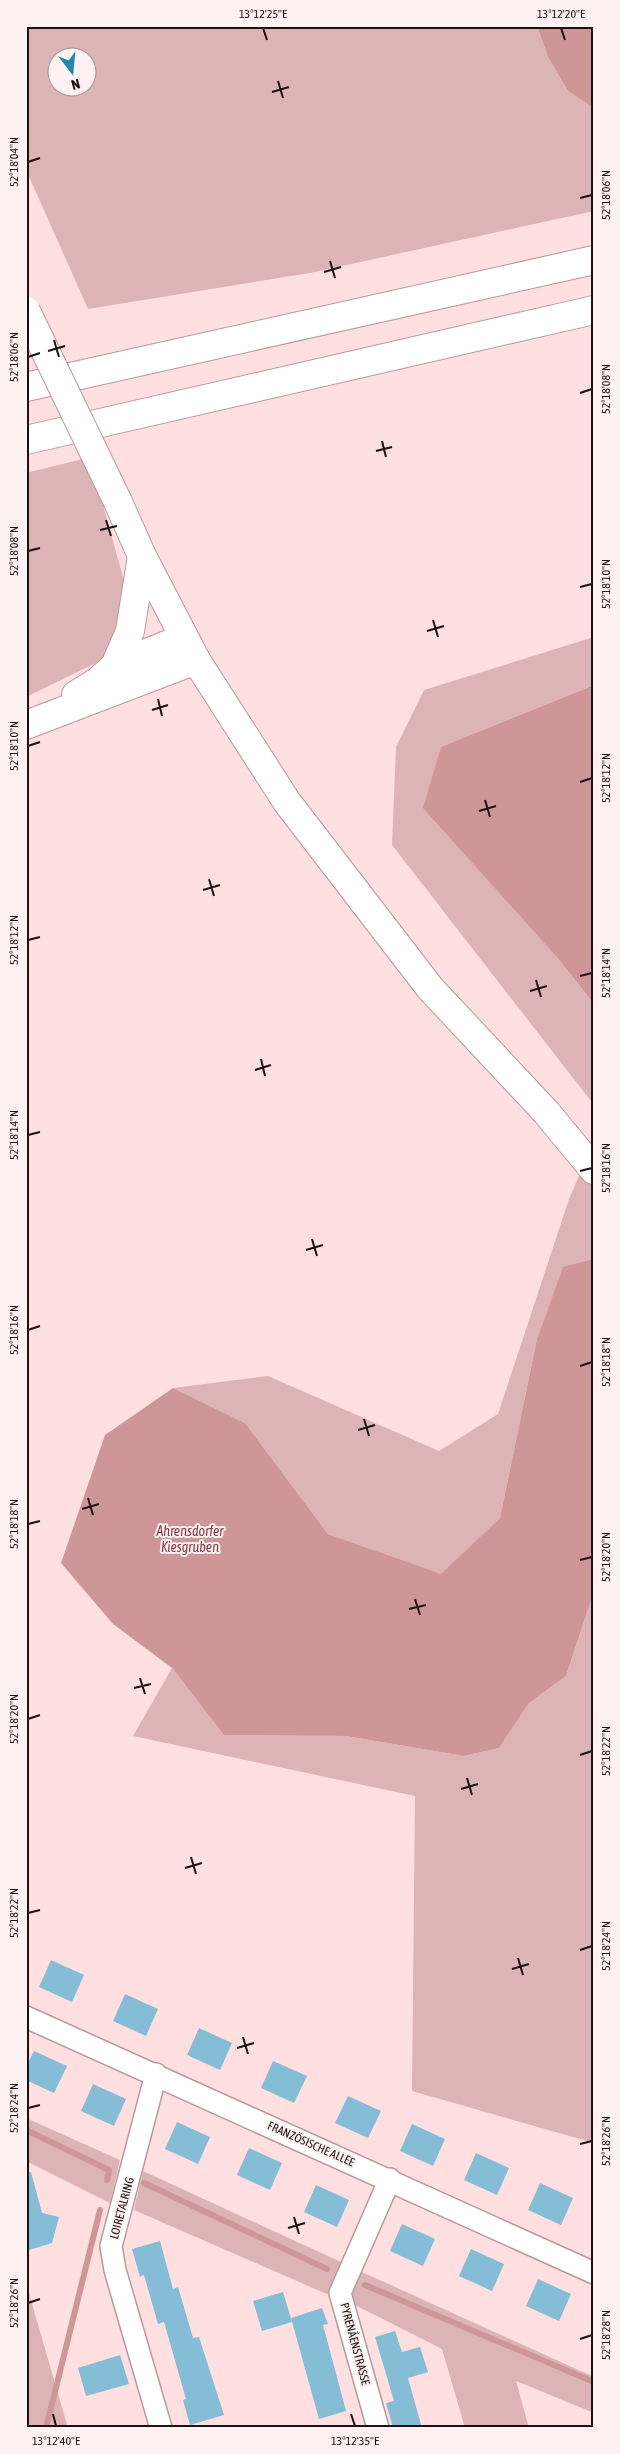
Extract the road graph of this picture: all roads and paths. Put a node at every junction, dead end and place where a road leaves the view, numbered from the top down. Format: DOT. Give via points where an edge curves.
graph roads {
  1 [pos="594,260"];
  2 [pos="594,310"];
  3 [pos="26,311"];
  4 [pos="26,387"];
  5 [pos="26,440"];
  6 [pos="142,556"];
  7 [pos="190,649"];
  8 [pos="115,666"];
  9 [pos="28,724"];
  10 [pos="594,1170"];
  11 [pos="26,2017"];
  12 [pos="156,2074"];
  13 [pos="390,2179"];
  14 [pos="594,2273"];
  15 [pos="161,2428"];
  16 [pos="378,2428"];
  1 -- 4 [label="main road"];
  2 -- 5 [label="main road"];
  3 -- 6 [label="main road, bridge"];
  6 -- 7 [label="main road"];
  6 -- 8 [label="main road" via="130,631"];
  7 -- 8 [label="main road"];
  7 -- 9 [label="main road"];
  7 -- 10 [label="main road" via="287,802 430,988 546,1112"];
  8 -- 9 [label="main road" via="97,682"];
  11 -- 12 [label="street, FRANZÖSISCHE ALLEE"];
  12 -- 13 [label="street, FRANZÖSISCHE ALLEE"];
  12 -- 15 [label="street, LOIRETALRING" via="111,2246 115,2270"];
  13 -- 14 [label="street, FRANZÖSISCHE ALLEE"];
  13 -- 16 [label="street, PYRENÄENSTRASSE" via="340,2293"];
}
